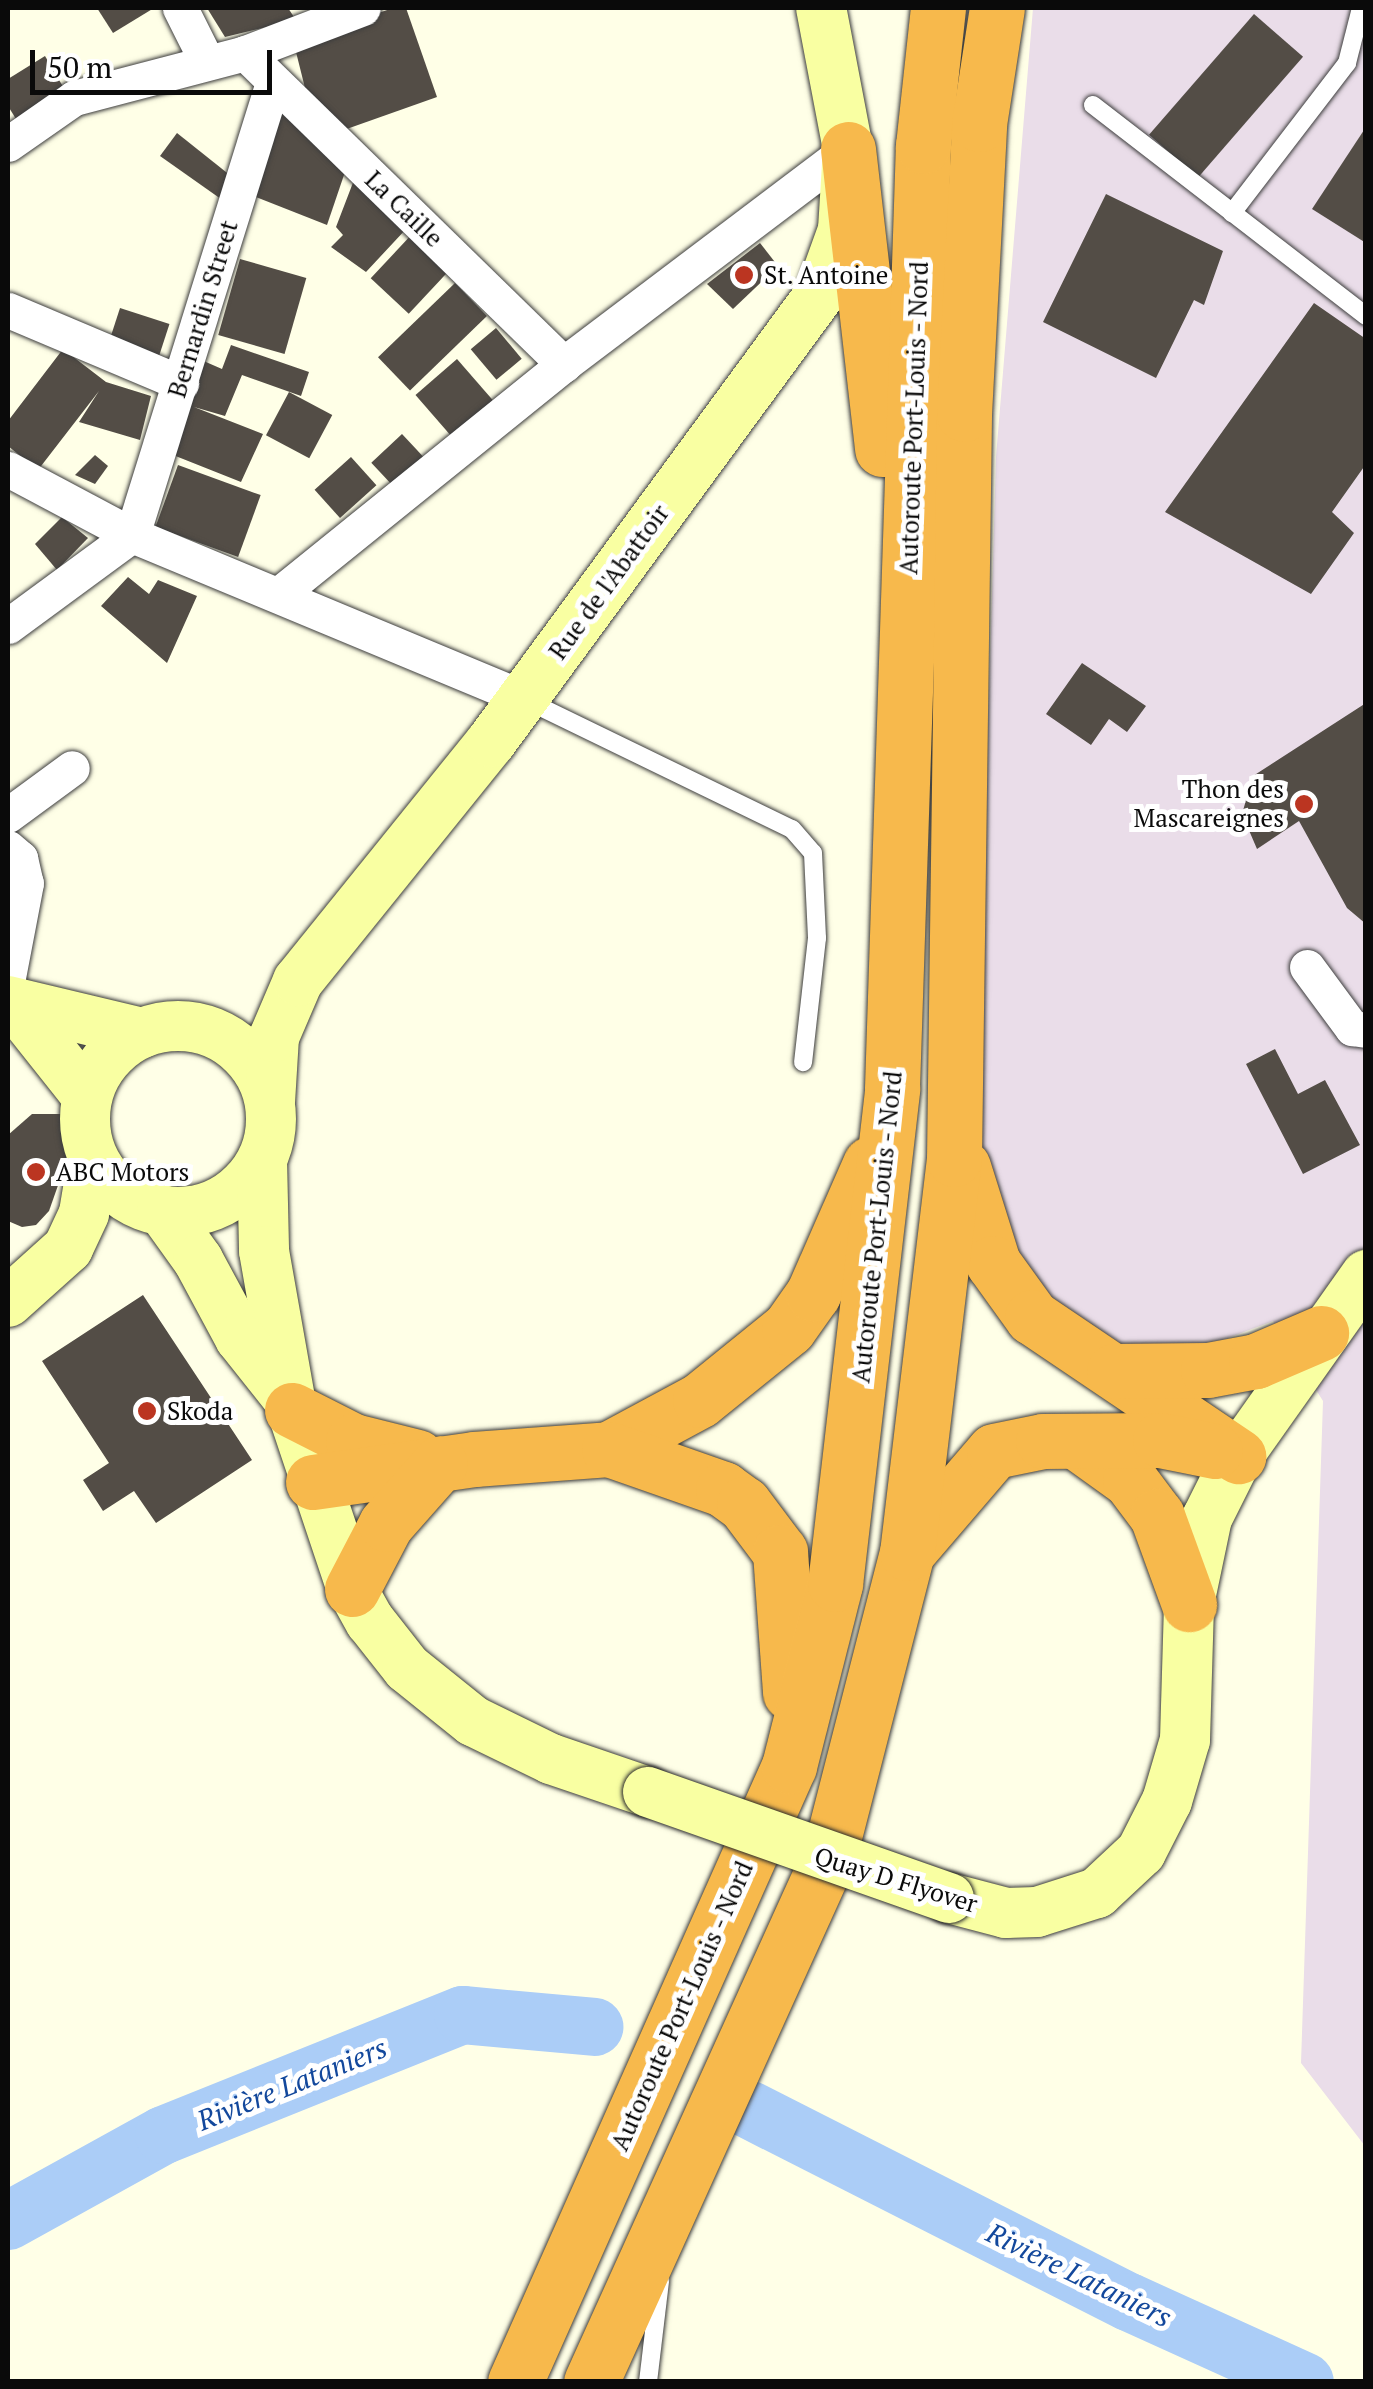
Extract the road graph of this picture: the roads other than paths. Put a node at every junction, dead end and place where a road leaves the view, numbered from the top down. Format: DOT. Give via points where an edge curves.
graph roads {
  1 [pos="180,8"];
  2 [pos="363,8"];
  3 [pos="821,8"];
  4 [pos="938,8"];
  5 [pos="997,8"];
  6 [pos="1360,8"];
  7 [pos="245,53"];
  8 [pos="206,60"];
  9 [pos="273,82"];
  10 [pos="1093,105"];
  11 [pos="8,144"];
  12 [pos="848,150"];
  13 [pos="1232,213"];
  14 [pos="8,310"];
  15 [pos="1366,316"];
  16 [pos="564,364"];
  17 [pos="181,383"];
  18 [pos="8,469"];
  19 [pos="132,535"];
  20 [pos="278,595"];
  21 [pos="8,626"];
  22 [pos="523,698"];
  23 [pos="907,741"];
  24 [pos="72,768"];
  25 [pos="8,815"];
  26 [pos="8,848"];
  27 [pos="1307,967"];
  28 [pos="298,981"];
  29 [pos="9,994"];
  30 [pos="160,1029"];
  31 [pos="1366,1030"];
  32 [pos="803,1062"];
  33 [pos="87,1096"];
  34 [pos="270,1102"];
  35 [pos="890,1116"];
  36 [pos="955,1140"];
  37 [pos="93,1158"];
  38 [pos="262,1160"];
  39 [pos="152,1208"];
  40 [pos="1366,1274"];
  41 [pos="20,1293"];
  42 [pos="1322,1333"];
  43 [pos="1114,1371"];
  44 [pos="291,1406"];
  45 [pos="1077,1442"];
  46 [pos="609,1450"];
  47 [pos="1238,1456"];
  48 [pos="440,1463"];
  49 [pos="313,1482"];
  50 [pos="907,1552"];
  51 [pos="352,1590"];
  52 [pos="1188,1604"];
  53 [pos="789,1766"];
  54 [pos="670,2201"];
  55 [pos="515,2382"];
  56 [pos="591,2382"];
  57 [pos="648,2382"];
  1 -- 8 [label="street"];
  2 -- 7 [label="street"];
  3 -- 12 [label="main road, Rue de l'Abattoir"];
  4 -- 23 [label="highway, Autoroute Port-Louis - Nord" via="922,166"];
  5 -- 36 [label="highway, Autoroute Port-Louis - Nord" via="980,124 964,414"];
  6 -- 13 [label="lane" via="1348,62"];
  7 -- 8 [label="street"];
  7 -- 9 [label="street, La Caille"];
  8 -- 11 [label="street" via="74,98"];
  9 -- 16 [label="street, La Caille"];
  9 -- 17 [label="street, Bernardin Street"];
  10 -- 13 [label="lane"];
  12 -- 16 [label="street"];
  12 -- 22 [label="main road, Rue de l'Abattoir" via="843,230 820,294"];
  12 -- 23 [label="highway" via="868,284"];
  13 -- 15 [label="lane"];
  14 -- 17 [label="street"];
  16 -- 20 [label="street"];
  17 -- 19 [label="street, Bernardin Street"];
  18 -- 19 [label="street"];
  19 -- 20 [label="street"];
  19 -- 21 [label="street"];
  20 -- 22 [label="street"];
  22 -- 28 [label="main road, Rue de l'Abattoir"];
  22 -- 32 [label="lane" via="792,829 814,853 817,938"];
  23 -- 35 [label="highway, Autoroute Port-Louis - Nord"];
  24 -- 25 [label="street"];
  26 -- 29 [label="street" via="20,858 26,883"];
  27 -- 31 [label="street" via="1352,1028"];
  28 -- 30 [label="main road, Rue de l'Abattoir" via="231,1018"];
  28 -- 34 [label="main road, Rue de l'Abattoir" via="274,1036"];
  29 -- 30 [label="main road"];
  29 -- 33 [label="main road"];
  30 -- 33 [label="main road" via="107,1058"];
  30 -- 34 [label="main road" via="204,1030 248,1057"];
  33 -- 37 [label="main road"];
  34 -- 38 [label="main road"];
  35 -- 46 [label="highway" via="813,1294 789,1328 700,1400"];
  35 -- 53 [label="highway, Autoroute Port-Louis - Nord" via="836,1584"];
  36 -- 43 [label="highway" via="993,1262 1032,1317"];
  36 -- 50 [label="highway, Autoroute Port-Louis - Nord"];
  37 -- 39 [label="main road" via="114,1186"];
  37 -- 41 [label="main road" via="84,1212 68,1248"];
  38 -- 39 [label="main road" via="220,1202 191,1211"];
  38 -- 44 [label="main road, Quay D Flyover" via="264,1251"];
  39 -- 41 [label="main road"];
  39 -- 44 [label="main road" via="198,1260 240,1338"];
  40 -- 42 [label="main road, Quay D Flyover"];
  42 -- 43 [label="highway" via="1256,1360 1208,1370"];
  42 -- 47 [label="main road, Quay D Flyover"];
  43 -- 47 [label="highway"];
  44 -- 48 [label="highway" via="354,1441"];
  44 -- 49 [label="main road, Quay D Flyover"];
  45 -- 47 [label="highway" via="1160,1440"];
  45 -- 50 [label="highway" via="994,1451"];
  45 -- 52 [label="highway" via="1130,1480 1158,1516"];
  46 -- 48 [label="highway"];
  46 -- 53 [label="highway" via="723,1489 744,1504 780,1552 790,1644"];
  47 -- 52 [label="main road, Quay D Flyover" via="1207,1518"];
  48 -- 49 [label="highway"];
  48 -- 51 [label="highway" via="386,1524"];
  49 -- 51 [label="main road, Quay D Flyover"];
  50 -- 54 [label="highway, Autoroute Port-Louis - Nord" via="829,1856"];
  51 -- 52 [label="main road, Quay D Flyover, bridge" via="406,1668 473,1721 551,1759 1006,1913 1037,1912 1098,1892 1141,1852 1167,1800 1185,1740"];
  53 -- 55 [label="highway, Autoroute Port-Louis - Nord"];
  54 -- 56 [label="highway, Autoroute Port-Louis - Nord"];
  54 -- 57 [label="lane"];
}
